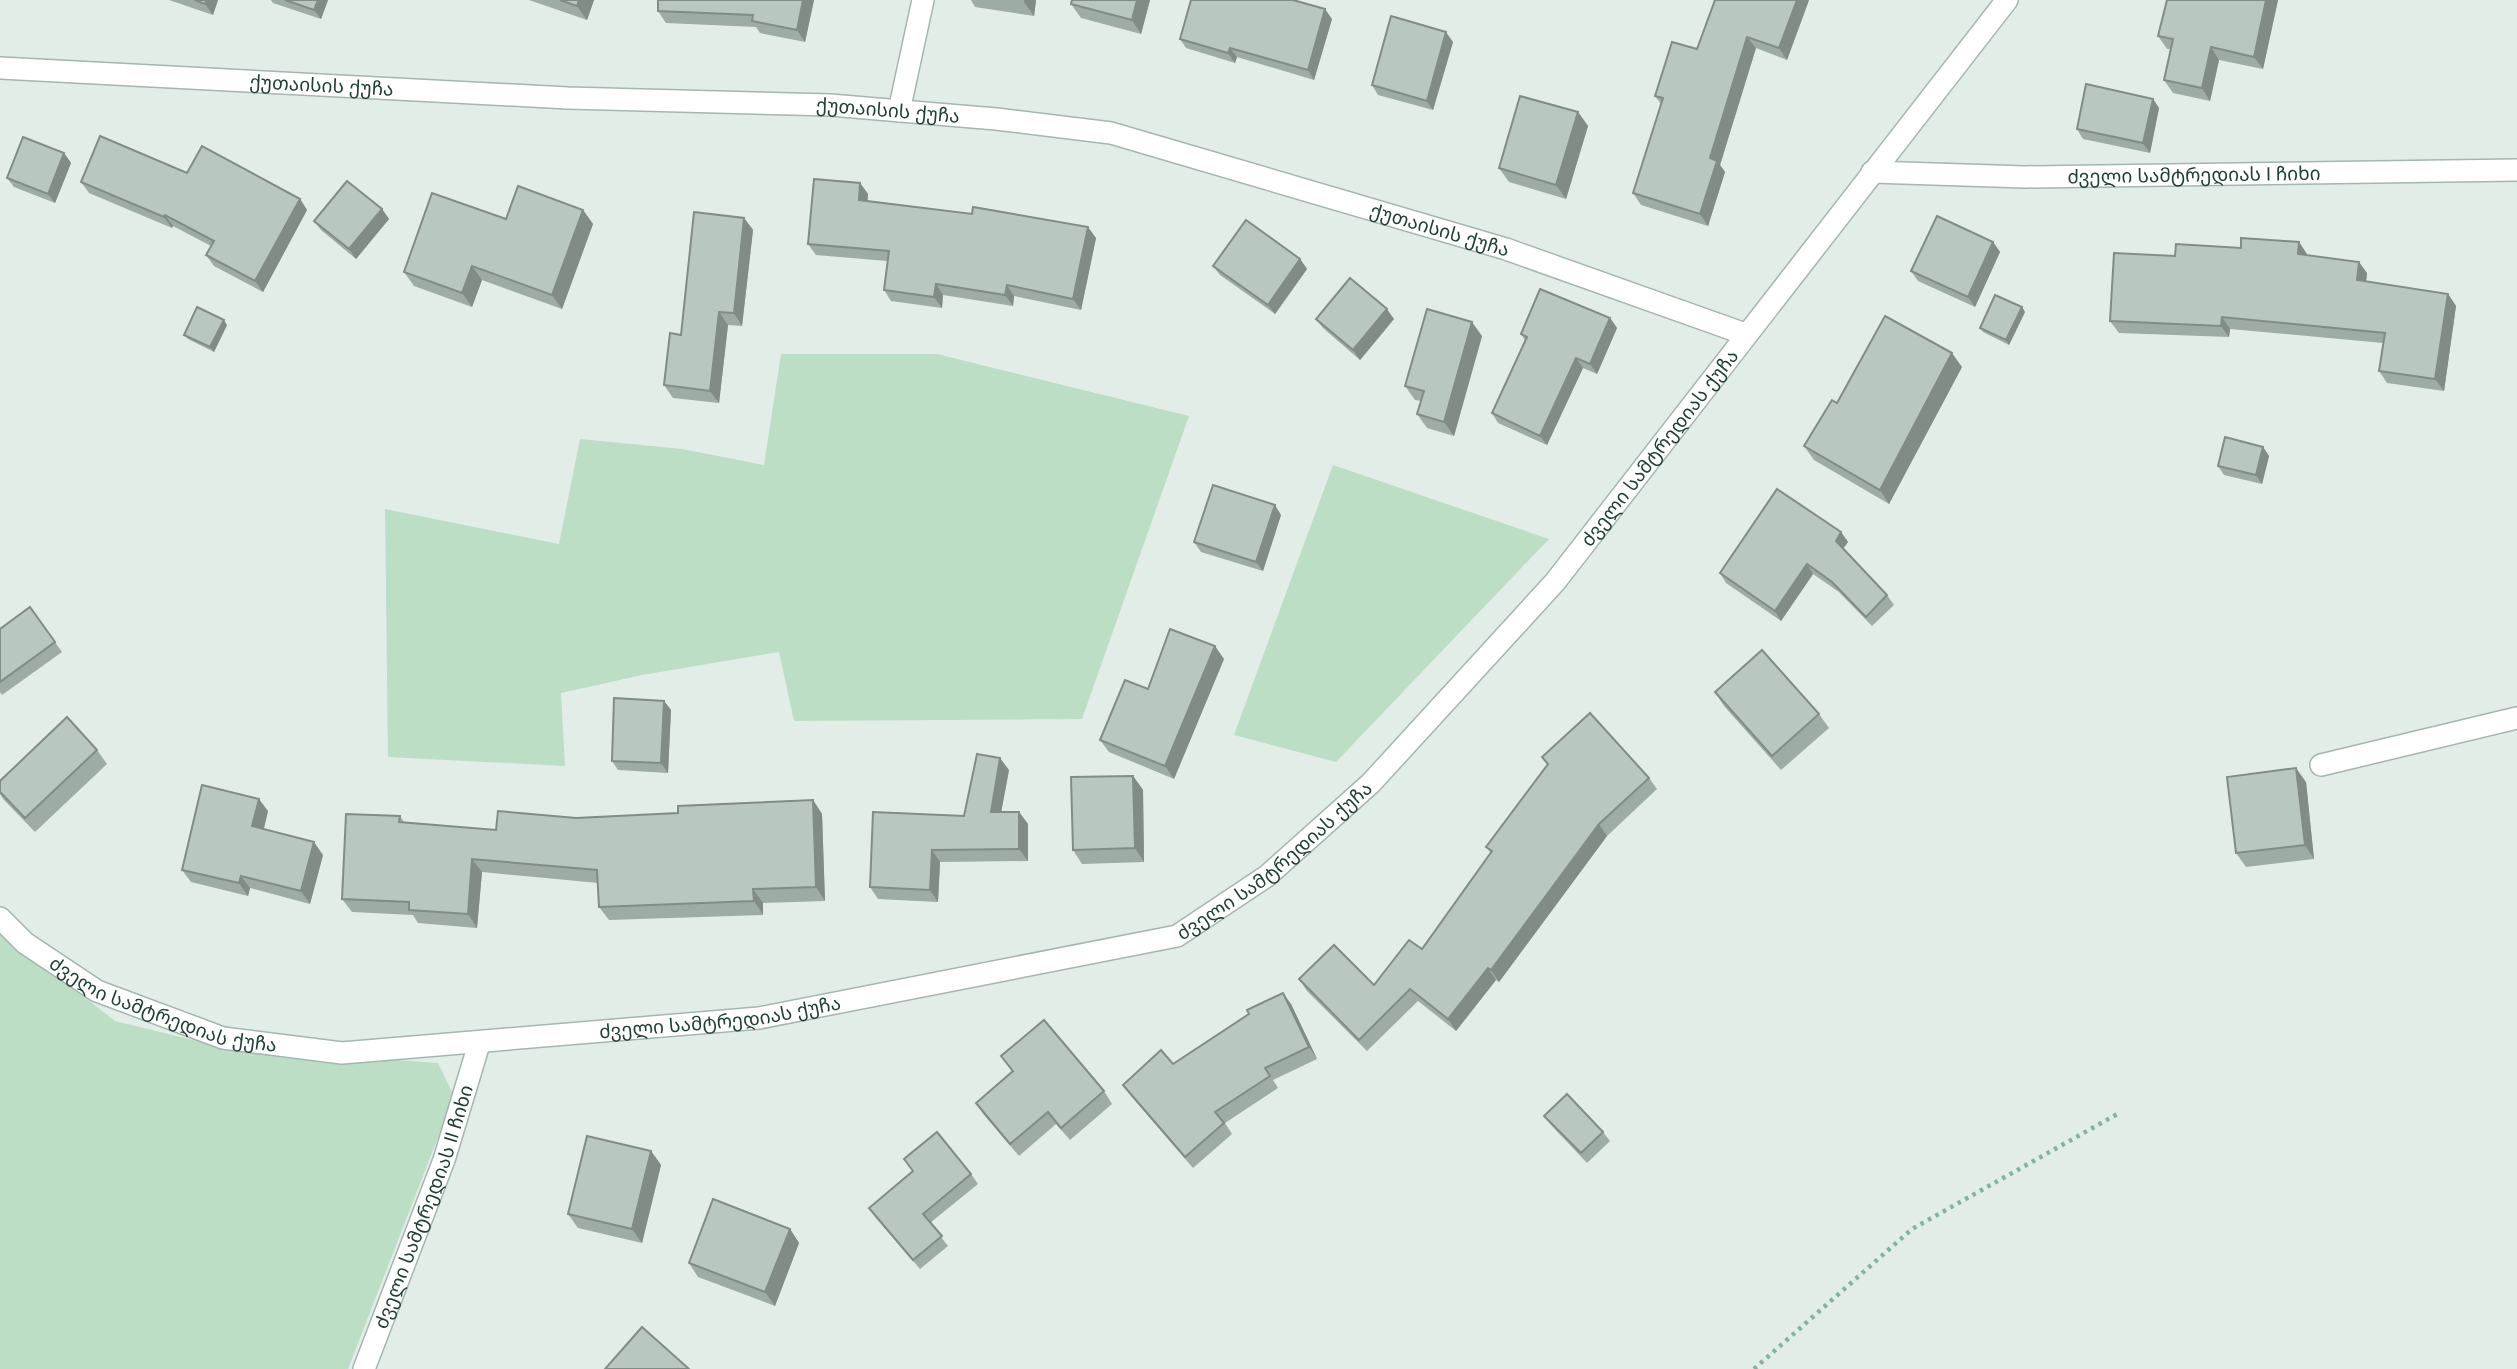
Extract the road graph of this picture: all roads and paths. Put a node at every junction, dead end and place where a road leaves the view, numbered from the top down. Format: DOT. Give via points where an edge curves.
graph roads {
  1 [pos="923,0"];
  2 [pos="2007,0"];
  3 [pos="0,68"];
  4 [pos="899,111"];
  5 [pos="2517,170"];
  6 [pos="1871,172"];
  7 [pos="1745,334"];
  8 [pos="2517,718"];
  9 [pos="2321,765"];
  10 [pos="0,918"];
  11 [pos="480,1044"];
  12 [pos="2122,1112"];
  13 [pos="364,1369"];
  14 [pos="1754,1369"];
  1 -- 4 [label="street"];
  2 -- 6 [label="street, ძველი სამტრედიას ქუჩა"];
  3 -- 4 [label="street, ქუთაისის ქუჩა"];
  4 -- 7 [label="street, ქუთაისის ქუჩა" via="1111,133 1506,249"];
  5 -- 6 [label="street, ძველი სამტრედიას I ჩიხი" via="2025,177"];
  6 -- 7 [label="street, ძველი სამტრედიას ქუჩა"];
  7 -- 11 [label="street, ძველი სამტრედიას ქუჩა" via="1555,582 1371,783 1268,876 1177,936 759,1018"];
  8 -- 9 [label="street"];
  10 -- 11 [label="street, ძველი სამტრედიას ქუჩა" via="25,943 97,991 223,1038 342,1053"];
  11 -- 13 [label="street, ძველი სამტრედიას II ჩიხი" via="444,1160"];
  12 -- 14 [label="path" via="1912,1228"];
}
